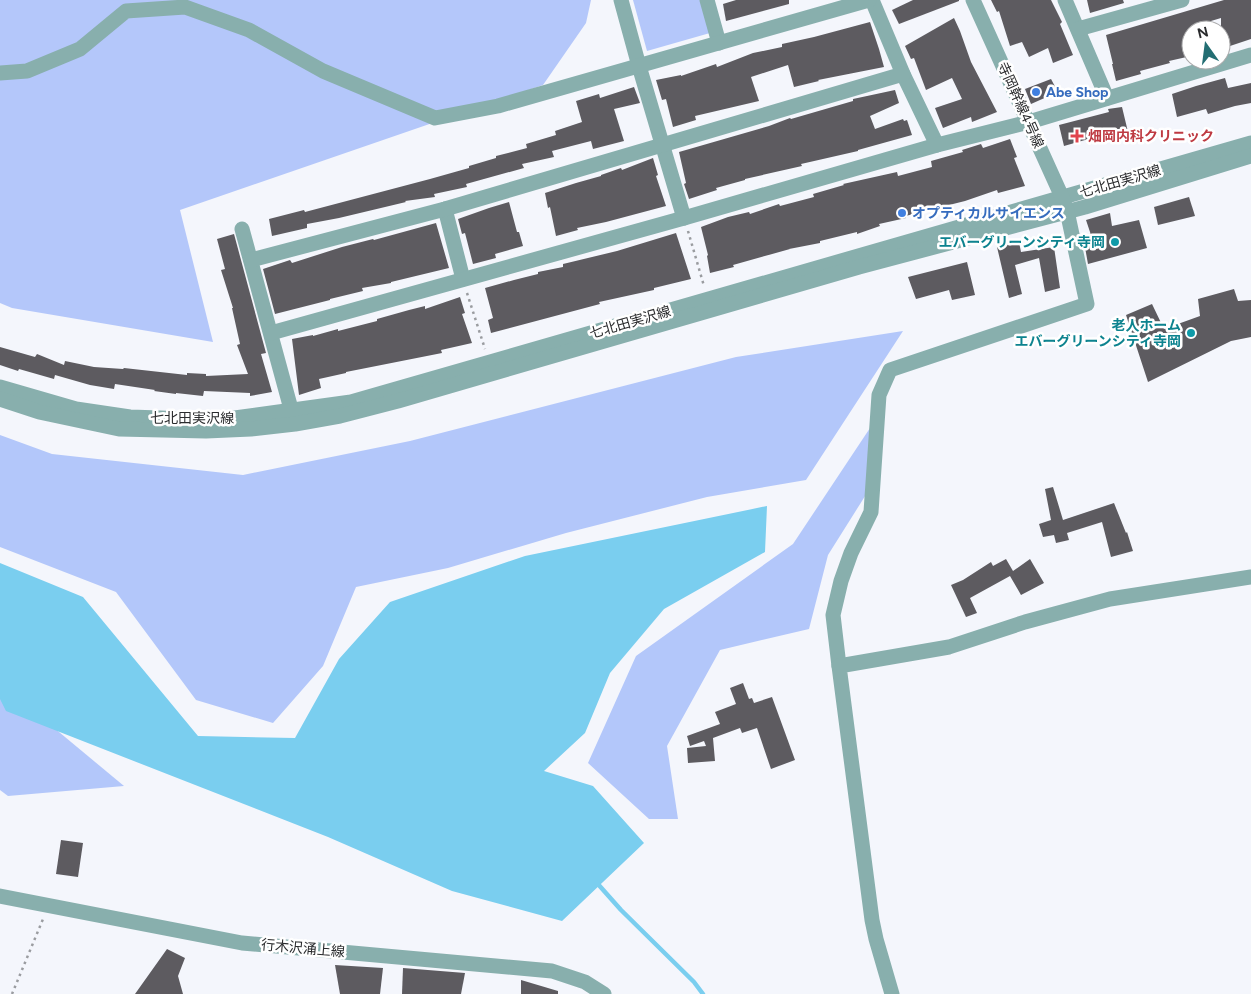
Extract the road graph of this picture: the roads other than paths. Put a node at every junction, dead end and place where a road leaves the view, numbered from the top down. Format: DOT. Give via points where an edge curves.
graph roads {
  1 [pos="621,0"];
  2 [pos="707,0"];
  3 [pos="870,0"];
  4 [pos="973,0"];
  5 [pos="1065,0"];
  6 [pos="1182,0"];
  7 [pos="1078,29"];
  8 [pos="719,43"];
  9 [pos="1251,55"];
  10 [pos="639,66"];
  11 [pos="0,73"];
  12 [pos="904,74"];
  13 [pos="1108,98"];
  14 [pos="1029,122"];
  15 [pos="663,144"];
  16 [pos="937,144"];
  17 [pos="1251,144"];
  18 [pos="1251,156"];
  19 [pos="1064,204"];
  20 [pos="445,210"];
  21 [pos="684,218"];
  22 [pos="242,228"];
  23 [pos="251,260"];
  24 [pos="463,279"];
  25 [pos="271,333"];
  26 [pos="0,387"];
  27 [pos="0,399"];
  28 [pos="293,417"];
  29 [pos="1251,577"];
  30 [pos="839,666"];
  31 [pos="0,896"];
  32 [pos="604,994"];
  33 [pos="892,994"];
  1 -- 10 [label="street"];
  2 -- 8 [label="street"];
  3 -- 8 [label="street"];
  3 -- 12 [label="street"];
  4 -- 14 [label="street, 寺岡幹線4号線"];
  5 -- 7 [label="street"];
  6 -- 7 [label="street"];
  7 -- 13 [label="street"];
  8 -- 10 [label="street"];
  9 -- 13 [label="street"];
  10 -- 11 [label="street" via="498,106 435,118 324,71 249,30 185,7 126,11 80,49 27,71"];
  10 -- 15 [label="street"];
  12 -- 15 [label="street"];
  12 -- 16 [label="street"];
  13 -- 14 [label="street"];
  14 -- 16 [label="street"];
  14 -- 19 [label="street, 寺岡幹線4号線"];
  15 -- 20 [label="street"];
  15 -- 21 [label="street"];
  16 -- 21 [label="street"];
  17 -- 19 [label="street, 七北田実沢線"];
  18 -- 19 [label="street"];
  19 -- 28 [label="street" via="398,401 340,416"];
  19 -- 30 [label="street, 寺岡幹線4号線" via="1087,304 890,370 879,395 871,512 840,581 833,615"];
  20 -- 23 [label="street"];
  20 -- 24 [label="street"];
  21 -- 24 [label="street"];
  22 -- 23 [label="street"];
  23 -- 25 [label="street"];
  24 -- 25 [label="street"];
  25 -- 28 [label="street"];
  26 -- 28 [label="street, 七北田実沢線" via="76,409 130,417 220,420"];
  27 -- 28 [label="street" via="39,412 119,429 251,429"];
  29 -- 30 [label="street" via="1110,599 949,647"];
  30 -- 33 [label="street" via="872,920"];
  31 -- 32 [label="street, 行木沢涌上線" via="242,943 552,971 585,982"];
}
